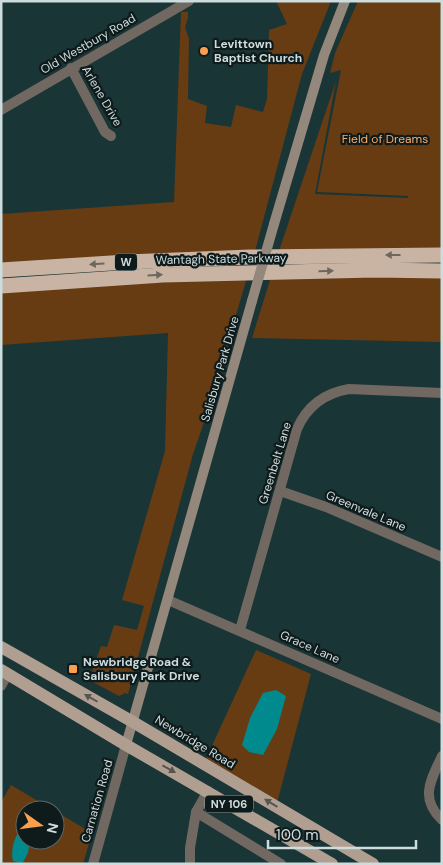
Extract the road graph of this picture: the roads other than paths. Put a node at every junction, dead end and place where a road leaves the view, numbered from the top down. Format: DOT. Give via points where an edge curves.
graph roads {
  1 [pos="188,1"];
  2 [pos="345,1"];
  3 [pos="71,68"];
  4 [pos="1,110"];
  5 [pos="111,136"];
  6 [pos="442,256"];
  7 [pos="1,270"];
  8 [pos="442,271"];
  9 [pos="1,286"];
  10 [pos="442,393"];
  11 [pos="280,491"];
  12 [pos="442,557"];
  13 [pos="168,600"];
  14 [pos="240,630"];
  15 [pos="1,647"];
  16 [pos="5,672"];
  17 [pos="1,686"];
  18 [pos="442,719"];
  19 [pos="133,722"];
  20 [pos="126,745"];
  21 [pos="442,756"];
  22 [pos="208,791"];
  23 [pos="196,812"];
  24 [pos="442,820"];
  25 [pos="92,864"];
  26 [pos="190,864"];
  27 [pos="281,864"];
  28 [pos="332,864"];
  29 [pos="373,864"];
  1 -- 3 [label="street, Old Westbury Road"];
  2 -- 13 [label="main road, Salisbury Park Drive, bridge" via="324,55 274,224"];
  3 -- 4 [label="street, Old Westbury Road"];
  3 -- 5 [label="street, Arlene Drive" via="105,132"];
  6 -- 7 [label="highway, Wantagh State Parkway / W, one-way" via="241,258"];
  9 -- 8 [label="highway, Wantagh State Parkway / W, one-way" via="163,275"];
  10 -- 11 [label="street, Greenbelt Lane" via="349,389 327,395 314,404 301,420"];
  11 -- 12 [label="street, Greenvale Lane" via="326,507"];
  11 -- 14 [label="street, Greenbelt Lane"];
  13 -- 14 [label="street, Grace Lane"];
  13 -- 19 [label="main road, Salisbury Park Drive"];
  14 -- 18 [label="street, Grace Lane"];
  19 -- 15 [label="main road, Newbridge Road / NY 106, one-way"];
  16 -- 17 [label="street"];
  16 -- 20 [label="main road, NY 106"];
  19 -- 20 [label="main road, Salisbury Park Drive"];
  29 -- 19 [label="main road, Newbridge Road / NY 106, one-way"];
  20 -- 22 [label="main road, NY 106, one-way"];
  20 -- 25 [label="street, Carnation Road"];
  21 -- 24 [label="street" via="428,787 433,811"];
  22 -- 23 [label="street"];
  22 -- 28 [label="main road, NY 106"];
  23 -- 26 [label="street"];
  23 -- 27 [label="street"];
}
